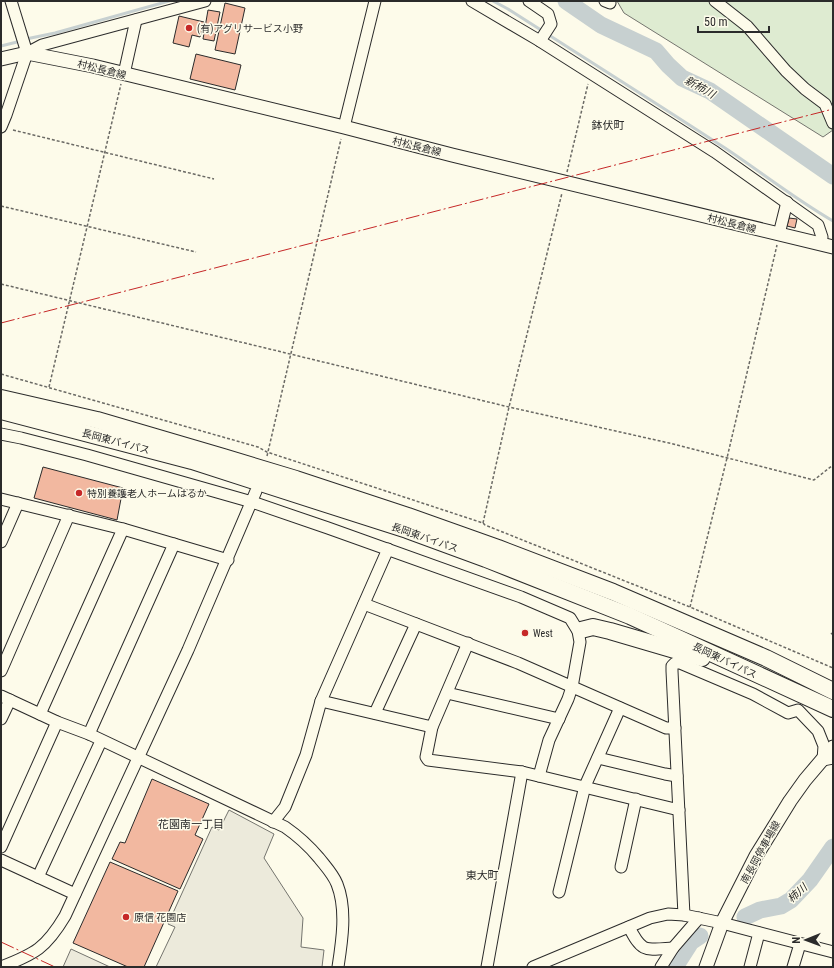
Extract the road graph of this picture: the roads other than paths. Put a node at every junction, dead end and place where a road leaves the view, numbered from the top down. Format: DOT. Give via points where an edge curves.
graph roads {
  1 [pos="11,1"];
  2 [pos="205,1"];
  3 [pos="375,1"];
  4 [pos="472,1"];
  5 [pos="529,1"];
  6 [pos="715,1"];
  7 [pos="136,20"];
  8 [pos="543,35"];
  9 [pos="27,53"];
  10 [pos="1,59"];
  11 [pos="124,74"];
  12 [pos="833,123"];
  13 [pos="1,127"];
  14 [pos="344,127"];
  15 [pos="787,202"];
  16 [pos="780,234"];
  17 [pos="827,245"];
  18 [pos="1,391"];
  19 [pos="1,398"];
  20 [pos="1,411"];
  21 [pos="97,420"];
  22 [pos="1,434"];
  23 [pos="256,491"];
  24 [pos="1,499"];
  25 [pos="252,502"];
  26 [pos="18,503"];
  27 [pos="69,515"];
  28 [pos="122,529"];
  29 [pos="1,542"];
  30 [pos="174,544"];
  31 [pos="388,550"];
  32 [pos="228,560"];
  33 [pos="364,604"];
  34 [pos="416,624"];
  35 [pos="579,630"];
  36 [pos="468,643"];
  37 [pos="1,671"];
  38 [pos="761,677"];
  39 [pos="572,687"];
  40 [pos="833,691"];
  41 [pos="447,693"];
  42 [pos="5,698"];
  43 [pos="321,701"];
  44 [pos="814,701"];
  45 [pos="620,708"];
  46 [pos="798,710"];
  47 [pos="833,710"];
  48 [pos="375,713"];
  49 [pos="40,714"];
  50 [pos="1,719"];
  51 [pos="559,719"];
  52 [pos="57,722"];
  53 [pos="432,727"];
  54 [pos="675,728"];
  55 [pos="89,734"];
  56 [pos="101,741"];
  57 [pos="833,747"];
  58 [pos="139,757"];
  59 [pos="598,758"];
  60 [pos="828,759"];
  61 [pos="522,772"];
  62 [pos="539,776"];
  63 [pos="677,776"];
  64 [pos="585,786"];
  65 [pos="636,799"];
  66 [pos="679,810"];
  67 [pos="273,822"];
  68 [pos="1,846"];
  69 [pos="1,860"];
  70 [pos="621,867"];
  71 [pos="38,877"];
  72 [pos="559,892"];
  73 [pos="75,894"];
  74 [pos="684,915"];
  75 [pos="699,918"];
  76 [pos="722,923"];
  77 [pos="629,927"];
  78 [pos="759,933"];
  79 [pos="800,944"];
  80 [pos="673,948"];
  81 [pos="833,952"];
  82 [pos="1,967"];
  83 [pos="338,967"];
  84 [pos="487,967"];
  85 [pos="533,967"];
  86 [pos="661,967"];
  87 [pos="706,967"];
  88 [pos="750,967"];
  89 [pos="794,967"];
  1 -- 9 [label="street"];
  2 -- 7 [label="street"];
  3 -- 14 [label="street"];
  4 -- 8 [label="street"];
  5 -- 8 [label="street" via="548,14 551,24"];
  6 -- 12 [label="street" via="747,26 800,84 825,104"];
  7 -- 9 [label="street" via="42,45"];
  7 -- 11 [label="street"];
  8 -- 15 [label="street" via="590,72 715,152"];
  9 -- 10 [label="main road, 村松長倉線"];
  9 -- 11 [label="main road, 村松長倉線"];
  9 -- 13 [label="street"];
  11 -- 14 [label="main road, 村松長倉線"];
  14 -- 16 [label="main road, 村松長倉線"];
  15 -- 16 [label="street"];
  15 -- 17 [label="street" via="818,225"];
  16 -- 17 [label="main road, 村松長倉線"];
  18 -- 21 [label="highway"];
  19 -- 21 [label="highway, 長岡東バイパス"];
  20 -- 38 [label="highway, 長岡東バイパス" via="192,461 407,530 623,613"];
  21 -- 40 [label="highway, 長岡東バイパス" via="296,479 513,554 670,616"];
  22 -- 25 [label="street" via="80,453"];
  23 -- 25 [label="street"];
  24 -- 26 [label="street"];
  25 -- 31 [label="street"];
  25 -- 32 [label="street"];
  26 -- 27 [label="street"];
  26 -- 29 [label="street"];
  27 -- 28 [label="street"];
  27 -- 37 [label="street"];
  28 -- 30 [label="street"];
  28 -- 49 [label="street"];
  30 -- 32 [label="street"];
  30 -- 55 [label="street"];
  31 -- 33 [label="street"];
  31 -- 35 [label="street" via="463,575 553,610 570,618"];
  32 -- 58 [label="street"];
  33 -- 34 [label="street"];
  33 -- 43 [label="street"];
  34 -- 36 [label="street"];
  34 -- 48 [label="street"];
  35 -- 38 [label="highway" via="593,627 610,631"];
  35 -- 39 [label="street" via="580,642"];
  36 -- 39 [label="street"];
  36 -- 41 [label="street"];
  38 -- 44 [label="highway, 長岡東バイパス"];
  39 -- 45 [label="street"];
  39 -- 51 [label="street"];
  41 -- 51 [label="street"];
  41 -- 53 [label="street"];
  42 -- 49 [label="street"];
  42 -- 50 [label="street"];
  43 -- 48 [label="street"];
  43 -- 67 [label="street" via="303,762 285,807"];
  44 -- 46 [label="street"];
  44 -- 47 [label="highway, 長岡東バイパス"];
  45 -- 54 [label="street" via="666,728"];
  45 -- 59 [label="street"];
  46 -- 54 [label="street" via="788,713 753,694 676,663 672,666"];
  46 -- 60 [label="street" via="818,731"];
  48 -- 53 [label="street"];
  49 -- 52 [label="street"];
  51 -- 62 [label="street" via="549,740"];
  52 -- 55 [label="street"];
  52 -- 68 [label="street"];
  53 -- 61 [label="street" via="426,756 428,760"];
  54 -- 63 [label="street"];
  55 -- 56 [label="street"];
  56 -- 58 [label="street"];
  56 -- 71 [label="street"];
  57 -- 60 [label="main road, 南長岡停車場線"];
  58 -- 67 [label="street"];
  58 -- 73 [label="street"];
  59 -- 63 [label="street"];
  59 -- 64 [label="street"];
  60 -- 76 [label="main road, 南長岡停車場線" via="805,780 774,824"];
  61 -- 62 [label="street"];
  61 -- 84 [label="street"];
  62 -- 64 [label="street"];
  63 -- 66 [label="street"];
  64 -- 65 [label="street"];
  64 -- 72 [label="street"];
  65 -- 66 [label="street"];
  65 -- 70 [label="street"];
  66 -- 74 [label="street"];
  67 -- 83 [label="street" via="285,827 306,843 328,868 337,885 342,908"];
  69 -- 71 [label="street"];
  71 -- 73 [label="street"];
  73 -- 82 [label="street" via="55,933 46,943 34,953"];
  74 -- 75 [label="street"];
  74 -- 77 [label="street" via="660,916"];
  75 -- 76 [label="street"];
  75 -- 80 [label="street"];
  76 -- 78 [label="street"];
  76 -- 87 [label="main road, 南長岡停車場線"];
  77 -- 80 [label="street" via="636,942 644,948"];
  77 -- 85 [label="street"];
  78 -- 79 [label="street"];
  78 -- 88 [label="street"];
  79 -- 81 [label="street"];
  79 -- 89 [label="street"];
  80 -- 86 [label="street"];
}
